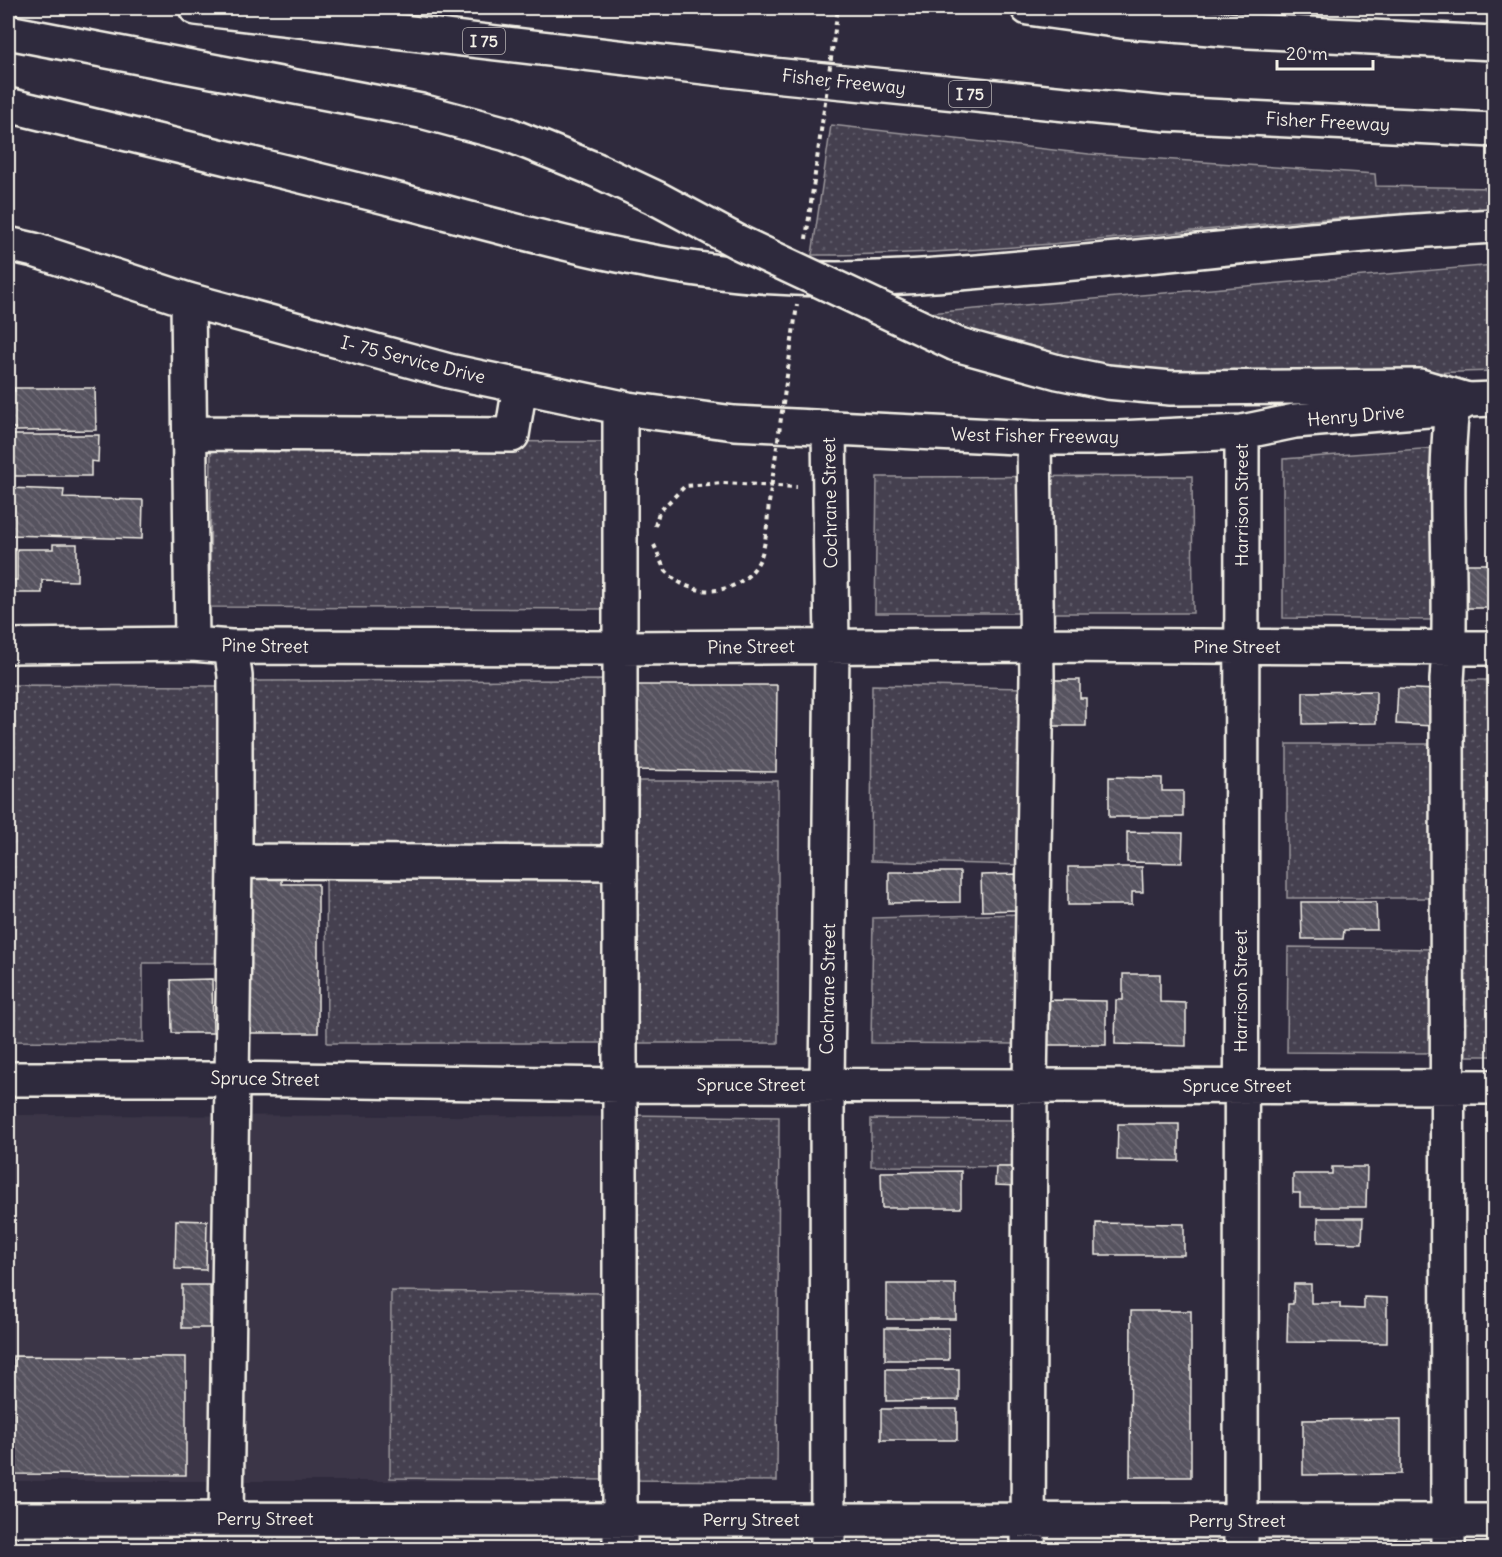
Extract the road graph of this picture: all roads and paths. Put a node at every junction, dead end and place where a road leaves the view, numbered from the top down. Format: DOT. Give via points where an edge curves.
graph roads {
  1 [pos="196,8"];
  2 [pos="1028,8"];
  3 [pos="8,32"];
  4 [pos="1494,43"];
  5 [pos="8,105"];
  6 [pos="1494,130"];
  7 [pos="1494,226"];
  8 [pos="8,244"];
  9 [pos="188,300"];
  10 [pos="520,386"];
  11 [pos="1472,402"];
  12 [pos="620,407"];
  13 [pos="829,428"];
  14 [pos="1242,432"];
  15 [pos="190,433"];
  16 [pos="1034,438"];
  17 [pos="798,487"];
  18 [pos="769,503"];
  19 [pos="654,528"];
  20 [pos="654,537"];
  21 [pos="8,555"];
  22 [pos="17,555"];
  23 [pos="192,644"];
  24 [pos="1036,645"];
  25 [pos="8,646"];
  26 [pos="832,646"];
  27 [pos="231,647"];
  28 [pos="1243,647"];
  29 [pos="1450,647"];
  30 [pos="620,648"];
  31 [pos="1494,648"];
  32 [pos="235,861"];
  33 [pos="620,863"];
  34 [pos="8,1079"];
  35 [pos="231,1079"];
  36 [pos="620,1084"];
  37 [pos="827,1085"];
  38 [pos="1030,1085"];
  39 [pos="1241,1086"];
  40 [pos="1447,1087"];
  41 [pos="1494,1087"];
  42 [pos="8,1519"];
  43 [pos="226,1519"];
  44 [pos="1494,1521"];
  45 [pos="827,1534"];
  46 [pos="620,1535"];
  47 [pos="1028,1535"];
  48 [pos="1241,1535"];
  49 [pos="1448,1535"];
  1 -- 6 [label="main road, Fisher Freeway / I 75" via="773,75 1156,113"];
  2 -- 4 [label="main road" via="1156,24"];
  3 -- 11 [label="main road, bridge" via="422,111 507,134 594,169 738,242 956,344 1058,372 1171,388 1420,386"];
  5 -- 7 [label="main road" via="567,244 688,269 778,278 865,278 991,270"];
  8 -- 9 [label="main road, I- 75 Service Drive"];
  9 -- 10 [label="main road, I- 75 Service Drive" via="449,371"];
  9 -- 15 [label="main road"];
  10 -- 12 [label="main road, I- 75 Service Drive"];
  10 -- 15 [label="main road" via="512,435"];
  11 -- 14 [label="main road, Henry Drive" via="1295,421"];
  11 -- 29 [label="main road" via="1448,444"];
  12 -- 13 [label="main road, I- 75 Service Drive" via="734,423"];
  12 -- 30 [label="main road"];
  13 -- 16 [label="main road, West Fisher Freeway"];
  13 -- 26 [label="main road, Cochrane Street"];
  14 -- 16 [label="main road, West Fisher Freeway"];
  14 -- 28 [label="main road, Harrison Street"];
  15 -- 23 [label="main road"];
  16 -- 24 [label="main road"];
  17 -- 19 [label="path, Cochrane Street" via="723,483 685,486 659,512"];
  18 -- 20 [label="path" via="760,558 738,584 720,591 700,591 679,583 665,570"];
  21 -- 22 [label="path"];
  23 -- 25 [label="main road, Pine Street"];
  23 -- 27 [label="main road, Pine Street"];
  24 -- 26 [label="main road, Pine Street"];
  24 -- 28 [label="main road, Pine Street"];
  24 -- 38 [label="main road"];
  26 -- 30 [label="main road, Pine Street"];
  26 -- 37 [label="main road, Cochrane Street"];
  27 -- 30 [label="main road, Pine Street"];
  27 -- 32 [label="main road" via="235,676"];
  28 -- 29 [label="main road, Pine Street"];
  28 -- 39 [label="main road, Harrison Street"];
  29 -- 31 [label="main road, Pine Street"];
  29 -- 40 [label="main road"];
  30 -- 33 [label="main road"];
  32 -- 33 [label="main road"];
  32 -- 35 [label="main road"];
  33 -- 36 [label="main road"];
  34 -- 35 [label="main road, Spruce Street"];
  35 -- 36 [label="main road, Spruce Street"];
  35 -- 43 [label="main road"];
  36 -- 37 [label="main road, Spruce Street"];
  36 -- 46 [label="main road"];
  37 -- 38 [label="main road, Spruce Street"];
  37 -- 45 [label="main road, Cochrane Street"];
  38 -- 39 [label="main road, Spruce Street"];
  38 -- 47 [label="main road"];
  39 -- 40 [label="main road, Spruce Street"];
  39 -- 48 [label="main road, Harrison Street"];
  40 -- 41 [label="main road, Spruce Street"];
  40 -- 49 [label="main road"];
  42 -- 43 [label="main road, Perry Street"];
  43 -- 46 [label="main road, Perry Street"];
  44 -- 49 [label="main road, Perry Street"];
  45 -- 46 [label="main road, Perry Street"];
  45 -- 47 [label="main road, Perry Street"];
  47 -- 48 [label="main road, Perry Street"];
  48 -- 49 [label="main road, Perry Street"];
}
